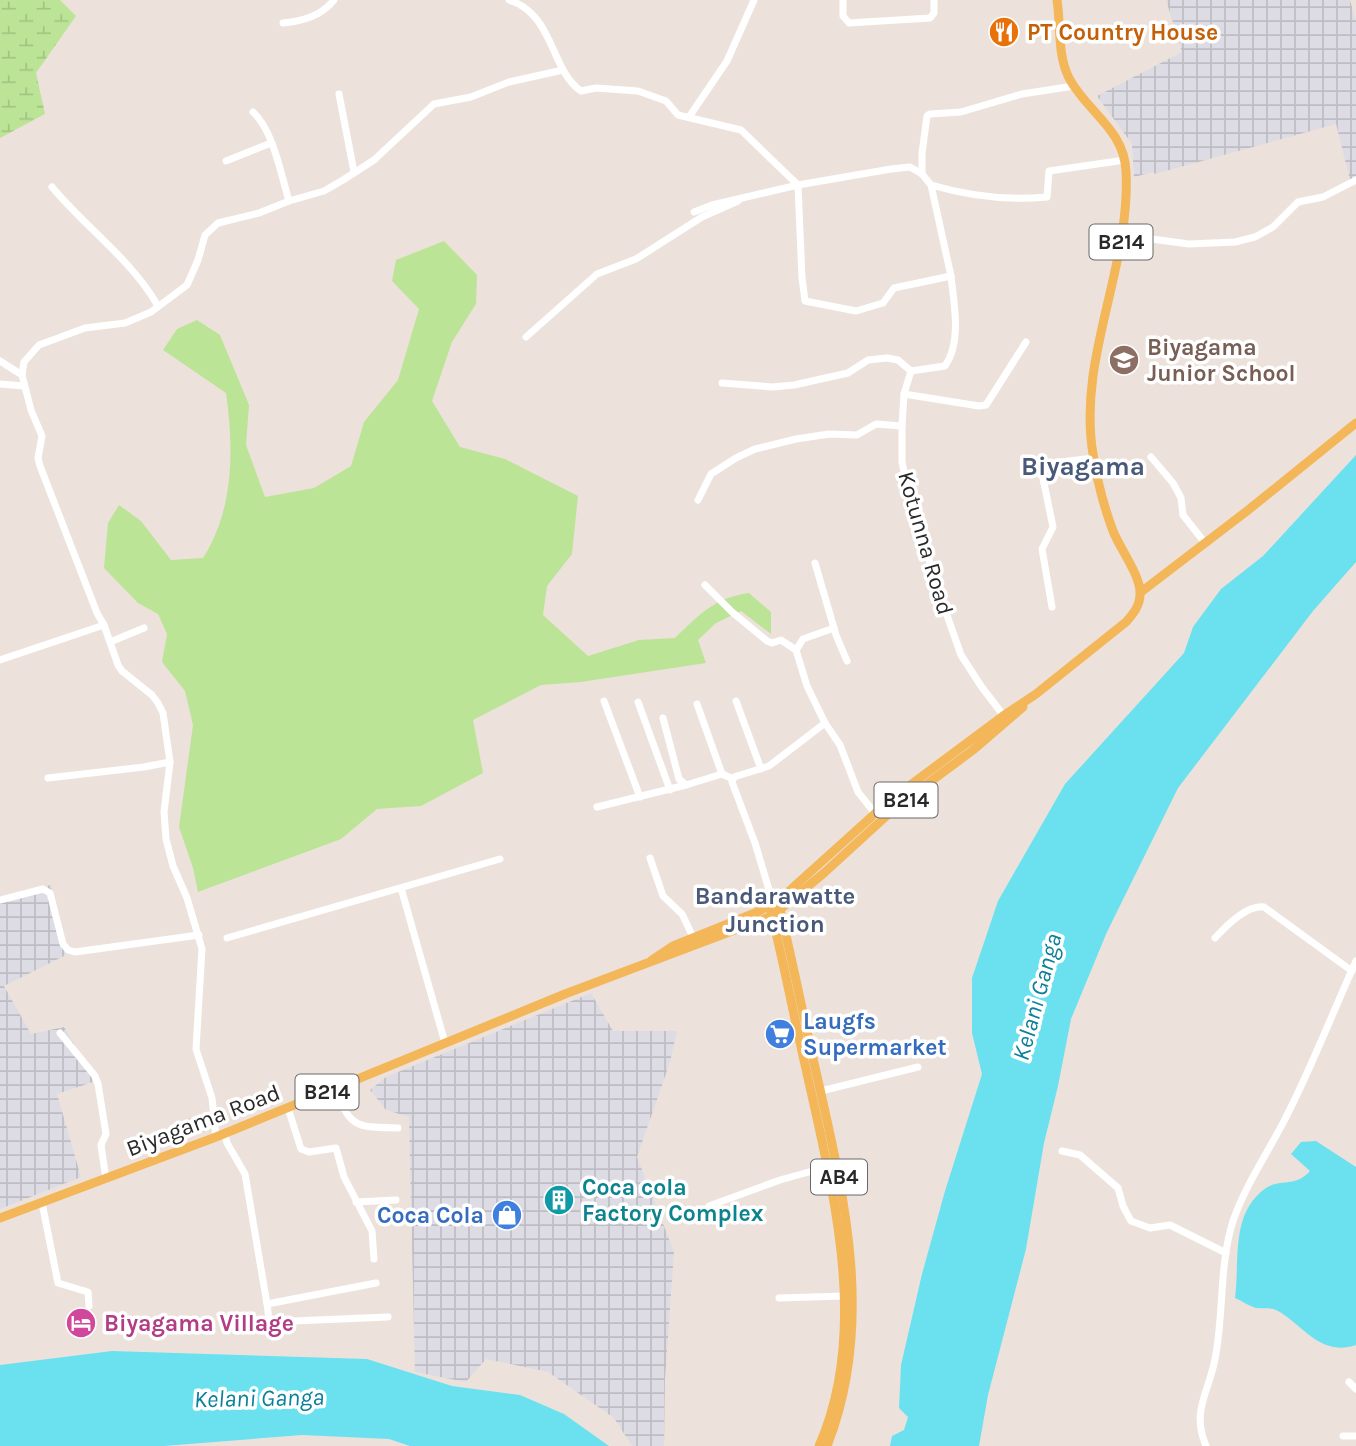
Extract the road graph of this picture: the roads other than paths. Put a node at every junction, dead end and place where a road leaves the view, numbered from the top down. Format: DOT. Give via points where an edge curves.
graph roads {
  1 [pos="334,0"];
  2 [pos="509,0"];
  3 [pos="754,0"];
  4 [pos="843,0"];
  5 [pos="934,0"];
  6 [pos="1057,0"];
  7 [pos="283,23"];
  8 [pos="563,70"];
  9 [pos="1074,86"];
  10 [pos="339,94"];
  11 [pos="253,112"];
  12 [pos="689,117"];
  13 [pos="271,143"];
  14 [pos="1125,160"];
  15 [pos="226,161"];
  16 [pos="355,172"];
  17 [pos="922,174"];
  18 [pos="1356,180"];
  19 [pos="798,185"];
  20 [pos="931,185"];
  21 [pos="52,187"];
  22 [pos="741,199"];
  23 [pos="289,201"];
  24 [pos="694,212"];
  25 [pos="1122,235"];
  26 [pos="951,276"];
  27 [pos="158,306"];
  28 [pos="526,337"];
  29 [pos="1026,342"];
  30 [pos="0,361"];
  31 [pos="911,371"];
  32 [pos="22,374"];
  33 [pos="722,383"];
  34 [pos="0,384"];
  35 [pos="24,386"];
  36 [pos="904,394"];
  37 [pos="1356,423"];
  38 [pos="902,426"];
  39 [pos="1151,457"];
  40 [pos="1094,458"];
  41 [pos="1040,464"];
  42 [pos="1027,466"];
  43 [pos="698,500"];
  44 [pos="1205,543"];
  45 [pos="815,563"];
  46 [pos="705,585"];
  47 [pos="1141,592"];
  48 [pos="1052,607"];
  49 [pos="104,625"];
  50 [pos="144,628"];
  51 [pos="834,628"];
  52 [pos="110,642"];
  53 [pos="796,650"];
  54 [pos="0,660"];
  55 [pos="847,661"];
  56 [pos="604,701"];
  57 [pos="736,701"];
  58 [pos="638,702"];
  59 [pos="697,704"];
  60 [pos="663,718"];
  61 [pos="1006,719"];
  62 [pos="825,723"];
  63 [pos="170,762"];
  64 [pos="761,769"];
  65 [pos="722,774"];
  66 [pos="48,778"];
  67 [pos="733,779"];
  68 [pos="687,785"];
  69 [pos="670,790"];
  70 [pos="640,797"];
  71 [pos="597,807"];
  72 [pos="878,817"];
  73 [pos="650,858"];
  74 [pos="500,859"];
  75 [pos="401,888"];
  76 [pos="0,900"];
  77 [pos="774,907"];
  78 [pos="199,935"];
  79 [pos="693,937"];
  80 [pos="227,938"];
  81 [pos="1215,938"];
  82 [pos="652,960"];
  83 [pos="1356,961"];
  84 [pos="1352,971"];
  85 [pos="60,1033"];
  86 [pos="445,1043"];
  87 [pos="918,1067"];
  88 [pos="336,1088"];
  89 [pos="816,1092"];
  90 [pos="288,1108"];
  91 [pos="398,1128"];
  92 [pos="220,1136"];
  93 [pos="1062,1151"];
  94 [pos="827,1167"];
  95 [pos="106,1179"];
  96 [pos="396,1200"];
  97 [pos="355,1202"];
  98 [pos="42,1203"];
  99 [pos="709,1206"];
  100 [pos="0,1218"];
  101 [pos="1226,1253"];
  102 [pos="374,1259"];
  103 [pos="376,1283"];
  104 [pos="848,1296"];
  105 [pos="779,1298"];
  106 [pos="267,1302"];
  107 [pos="89,1306"];
  108 [pos="388,1317"];
  109 [pos="1349,1382"];
  110 [pos="1356,1389"];
  111 [pos="1343,1436"];
  112 [pos="1356,1436"];
  113 [pos="818,1446"];
  114 [pos="827,1446"];
  115 [pos="1206,1446"];
  1 -- 7 [label="street" via="327,9 302,21"];
  2 -- 8 [label="street" via="523,5 547,34"];
  3 -- 12 [label="street" via="727,61"];
  4 -- 5 [label="street" via="843,16 849,23 930,18"];
  6 -- 9 [label="main road, B214" via="1062,55"];
  8 -- 12 [label="street" via="581,91 638,91 666,101 678,115"];
  8 -- 16 [label="street" via="434,104"];
  9 -- 14 [label="main road, B214" via="1112,131"];
  9 -- 17 [label="street" via="1022,94 961,112 930,114"];
  10 -- 16 [label="street"];
  11 -- 13 [label="street"];
  12 -- 19 [label="street" via="741,130"];
  13 -- 15 [label="street"];
  13 -- 23 [label="street"];
  14 -- 20 [label="street" via="1049,171 1047,197 965,195"];
  14 -- 25 [label="main road, B214"];
  16 -- 23 [label="street" via="324,191"];
  17 -- 19 [label="street" via="910,167"];
  17 -- 20 [label="street"];
  18 -- 25 [label="street" via="1323,197 1298,202 1273,227 1235,242 1189,244"];
  19 -- 22 [label="street"];
  19 -- 26 [label="street" via="805,301 856,311 883,303 894,288"];
  20 -- 26 [label="street"];
  21 -- 27 [label="street" via="115,250"];
  22 -- 24 [label="street"];
  22 -- 28 [label="street" via="702,217 636,259 597,274"];
  23 -- 27 [label="street" via="218,223 205,235 187,285"];
  25 -- 40 [label="main road, B214" via="1090,389"];
  26 -- 31 [label="street" via="955,325 949,360 945,366"];
  27 -- 32 [label="street" via="125,323 85,328 39,345 24,362"];
  29 -- 36 [label="street" via="986,405"];
  30 -- 32 [label="street"];
  31 -- 33 [label="street" via="887,358 868,360 848,373 794,385"];
  31 -- 36 [label="street, Kotunna Road"];
  32 -- 35 [label="street"];
  34 -- 35 [label="street"];
  35 -- 49 [label="street" via="42,436 40,466"];
  36 -- 38 [label="street, Kotunna Road"];
  37 -- 44 [label="main road"];
  38 -- 43 [label="street" via="876,424 857,435 829,434 755,449 711,474"];
  38 -- 61 [label="street, Kotunna Road" via="906,481 950,625 970,670"];
  39 -- 44 [label="street" via="1173,483 1183,515"];
  40 -- 41 [label="street"];
  40 -- 47 [label="main road, B214" via="1108,519"];
  41 -- 42 [label="street"];
  41 -- 48 [label="street" via="1053,527 1042,549"];
  44 -- 47 [label="main road"];
  45 -- 51 [label="street"];
  46 -- 53 [label="street" via="767,641 781,640"];
  47 -- 61 [label="main road, B214" via="1136,610 1126,622"];
  49 -- 52 [label="street"];
  49 -- 54 [label="street"];
  50 -- 52 [label="street"];
  51 -- 53 [label="street" via="803,639"];
  51 -- 55 [label="street"];
  52 -- 63 [label="street" via="122,671 158,703"];
  53 -- 62 [label="street"];
  56 -- 70 [label="street"];
  57 -- 64 [label="street"];
  58 -- 69 [label="street"];
  59 -- 65 [label="street"];
  60 -- 68 [label="street" via="679,779"];
  61 -- 72 [label="main road, B214"];
  62 -- 64 [label="street"];
  62 -- 72 [label="street" via="840,745 858,792"];
  63 -- 66 [label="street"];
  63 -- 78 [label="street" via="166,839"];
  64 -- 67 [label="street"];
  65 -- 67 [label="street"];
  65 -- 68 [label="street"];
  67 -- 77 [label="street"];
  68 -- 69 [label="street"];
  69 -- 70 [label="street"];
  70 -- 71 [label="street"];
  72 -- 77 [label="main road, B214"];
  73 -- 79 [label="street" via="663,896 682,914"];
  74 -- 75 [label="street"];
  75 -- 80 [label="street"];
  75 -- 86 [label="street"];
  76 -- 78 [label="street" via="43,889 50,893 63,944 75,952"];
  77 -- 79 [label="main road, Biyagama Road / B214"];
  77 -- 82 [label="main road, Biyagama Road / B214" via="676,954"];
  77 -- 89 [label="main road, AB4"];
  78 -- 92 [label="street" via="196,1049"];
  79 -- 82 [label="main road, Biyagama Road / B214"];
  81 -- 84 [label="street" via="1249,909 1264,907"];
  82 -- 86 [label="main road, Biyagama Road / B214"];
  83 -- 84 [label="street"];
  84 -- 101 [label="street" via="1234,1220"];
  85 -- 95 [label="street" via="98,1084 106,1134 101,1144"];
  86 -- 88 [label="main road, Biyagama Road / B214"];
  87 -- 89 [label="street"];
  88 -- 90 [label="main road, Biyagama Road / B214"];
  88 -- 91 [label="street" via="343,1111 352,1121 366,1127"];
  89 -- 94 [label="main road, AB4"];
  89 -- 104 [label="main road, AB4" via="848,1222"];
  90 -- 92 [label="main road, Biyagama Road / B214"];
  90 -- 97 [label="street" via="302,1149 309,1153 336,1147"];
  92 -- 95 [label="main road, Biyagama Road / B214"];
  92 -- 106 [label="street" via="245,1174"];
  93 -- 101 [label="street" via="1080,1155 1118,1188 1130,1222 1150,1228 1170,1226"];
  94 -- 99 [label="street"];
  94 -- 104 [label="main road, AB4"];
  95 -- 98 [label="main road, Biyagama Road / B214"];
  96 -- 97 [label="street"];
  97 -- 102 [label="street" via="372,1231"];
  98 -- 100 [label="main road, Biyagama Road / B214"];
  98 -- 107 [label="street" via="58,1283 88,1292"];
  101 -- 115 [label="street" via="1215,1360 1199,1423"];
  103 -- 106 [label="street"];
  104 -- 105 [label="street"];
  104 -- 113 [label="main road, AB4" via="831,1410"];
  104 -- 114 [label="main road, AB4" via="852,1334 847,1377"];
  106 -- 108 [label="street" via="269,1322"];
  109 -- 110 [label="street"];
  111 -- 112 [label="street"];
}
